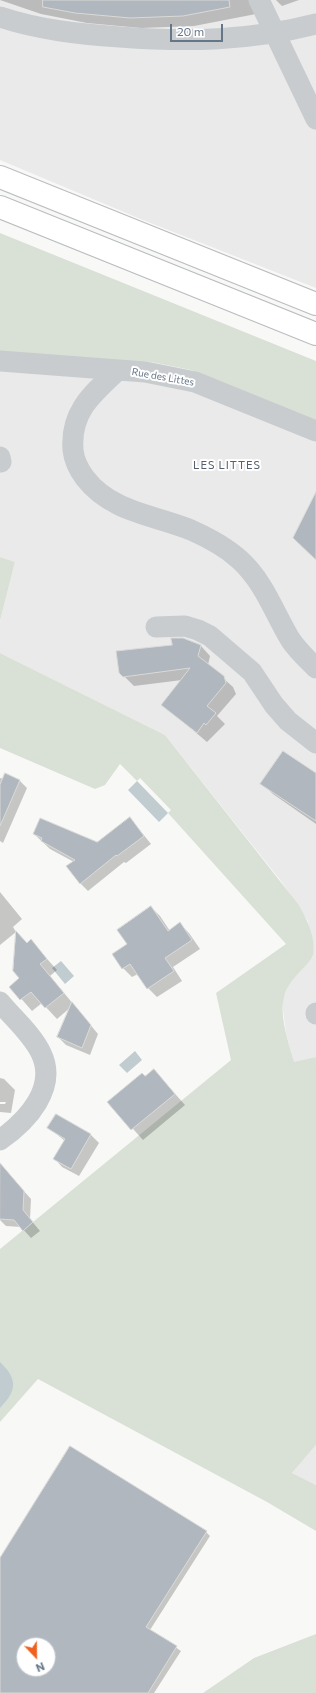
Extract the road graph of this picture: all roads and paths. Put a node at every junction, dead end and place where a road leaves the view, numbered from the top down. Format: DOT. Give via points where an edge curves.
graph roads {
  1 [pos="259,0"];
  2 [pos="0,17"];
  3 [pos="316,24"];
  4 [pos="274,33"];
  5 [pos="316,119"];
  6 [pos="0,177"];
  7 [pos="0,207"];
  8 [pos="316,304"];
  9 [pos="316,334"];
  10 [pos="0,360"];
  11 [pos="118,370"];
  12 [pos="316,431"];
  13 [pos="156,627"];
  14 [pos="316,668"];
  15 [pos="316,743"];
  16 [pos="0,1002"];
  17 [pos="0,1140"];
  1 -- 4 [label="street"];
  2 -- 4 [label="street" via="70,34 152,40 239,38"];
  3 -- 4 [label="street"];
  4 -- 5 [label="street"];
  6 -- 8 [label="highway"];
  7 -- 9 [label="highway"];
  10 -- 11 [label="street, Rue des Littes"];
  11 -- 12 [label="street, Rue des Littes" via="145,372 195,382"];
  11 -- 14 [label="street" via="83,407 74,423 73,454 79,470 107,500 135,513 191,530 218,542 240,560 256,578 290,639"];
  13 -- 15 [label="street" via="185,626 210,636 252,672 288,721"];
  16 -- 17 [label="street" via="36,1045 47,1072 45,1086 36,1104 23,1120"];
}
